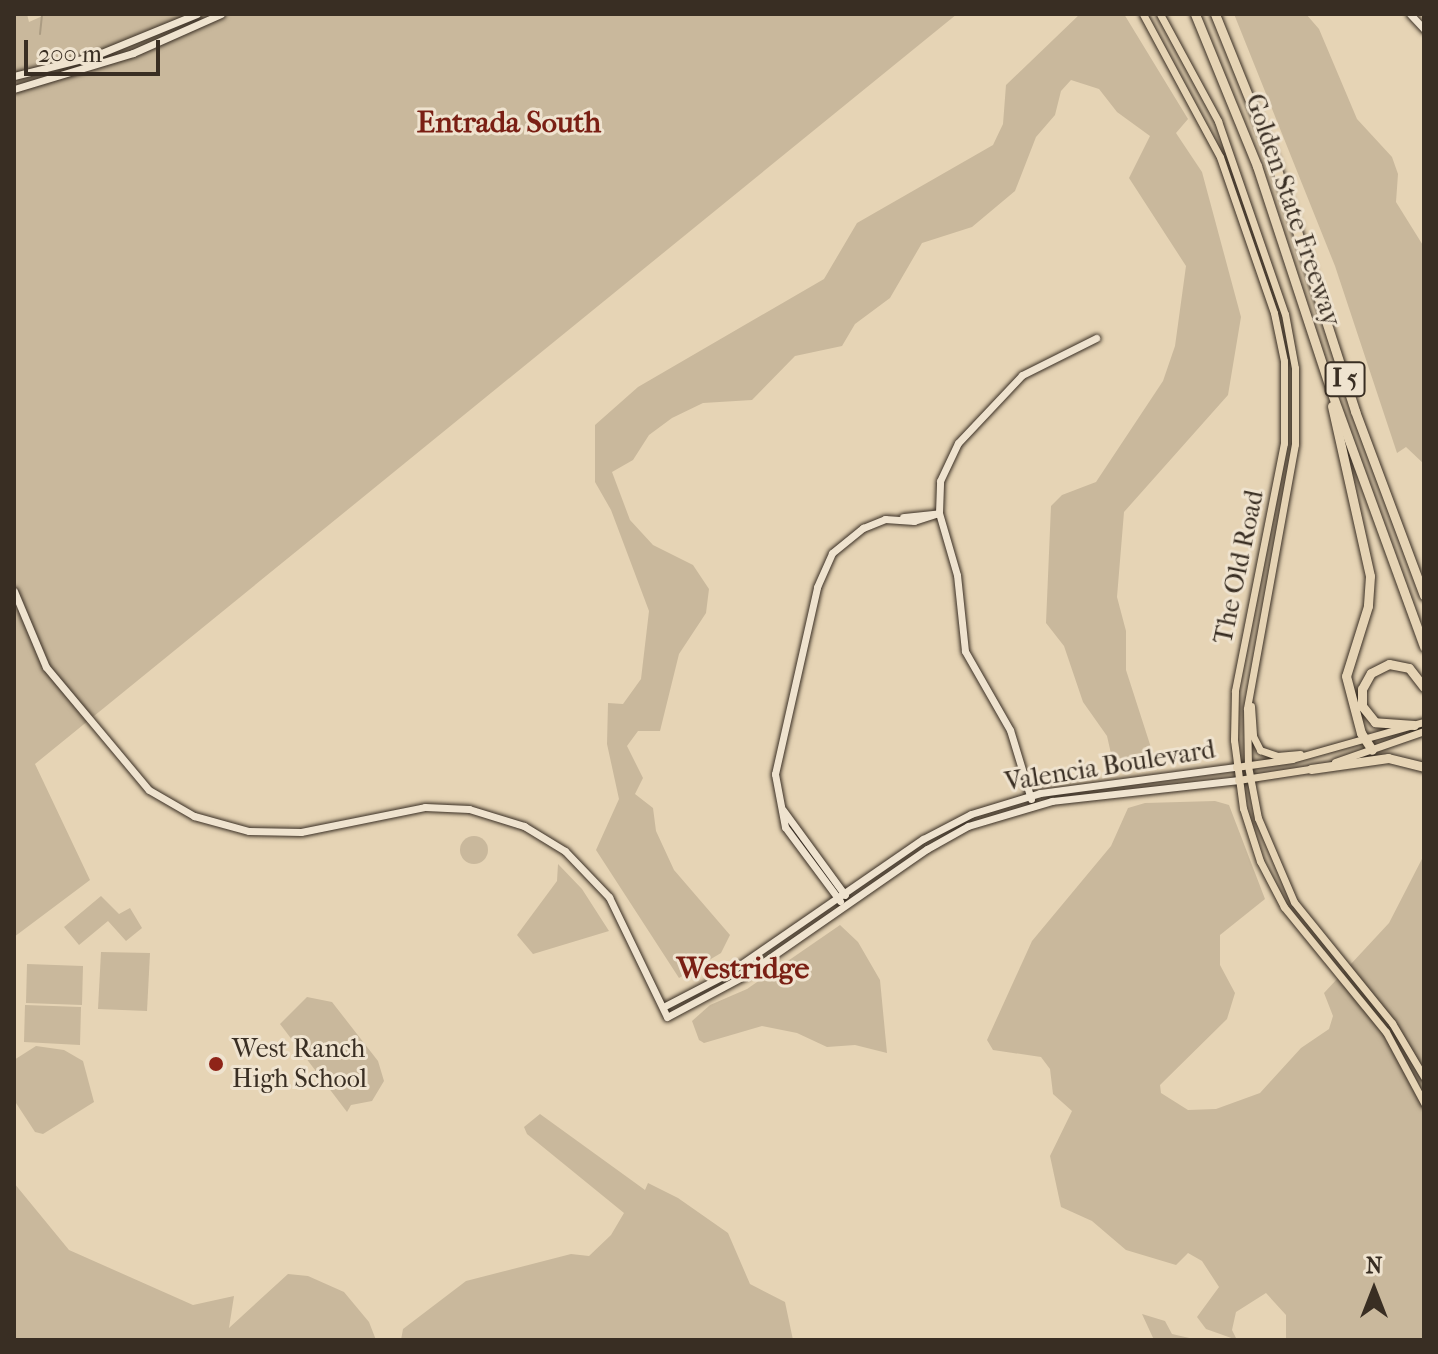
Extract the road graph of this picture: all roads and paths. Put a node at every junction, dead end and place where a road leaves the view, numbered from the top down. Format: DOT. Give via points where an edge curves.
graph roads {
  1 [pos="197,14"];
  2 [pos="221,14"];
  3 [pos="1143,14"];
  4 [pos="1160,14"];
  5 [pos="1195,14"];
  6 [pos="1215,14"];
  7 [pos="1410,14"];
  8 [pos="1424,29"];
  9 [pos="14,74"];
  10 [pos="14,89"];
  11 [pos="1096,338"];
  12 [pos="1331,391"];
  13 [pos="939,513"];
  14 [pos="14,591"];
  15 [pos="1424,595"];
  16 [pos="1424,647"];
  17 [pos="1424,687"];
  18 [pos="1249,695"];
  19 [pos="1420,728"];
  20 [pos="1365,741"];
  21 [pos="1372,750"];
  22 [pos="1310,755"];
  23 [pos="1248,766"];
  24 [pos="1236,767"];
  25 [pos="1424,767"];
  26 [pos="1311,769"];
  27 [pos="1250,779"];
  28 [pos="1238,780"];
  29 [pos="1030,794"];
  30 [pos="1032,805"];
  31 [pos="841,895"];
  32 [pos="847,904"];
  33 [pos="1312,926"];
  34 [pos="1304,933"];
  35 [pos="663,1007"];
  36 [pos="1424,1077"];
  37 [pos="1424,1103"];
  1 -- 9 [label="street" via="81,61"];
  2 -- 10 [label="street" via="133,53"];
  3 -- 24 [label="main road, The Old Road" via="1220,157 1274,313 1284,361 1282,457 1235,691"];
  4 -- 18 [label="main road, The Old Road" via="1218,121 1293,351 1295,444"];
  5 -- 12 [label="highway, Golden State Freeway / I 5" via="1261,176"];
  6 -- 15 [label="highway, Golden State Freeway / I 5" via="1274,160 1360,425"];
  7 -- 8 [label="street"];
  11 -- 13 [label="street" via="1031,368 958,443 943,468"];
  12 -- 16 [label="highway, Golden State Freeway / I 5"];
  12 -- 20 [label="highway" via="1333,425 1370,576 1368,606 1346,676"];
  13 -- 29 [label="street" via="957,575 965,651 1010,730"];
  13 -- 31 [label="street" via="913,512 874,522 852,534 825,566 776,752 775,784 787,831"];
  14 -- 35 [label="street" via="32,643 60,686 130,772 168,802 213,823 249,831 301,832 425,807 469,809 516,822 565,851 601,887 625,924"];
  17 -- 19 [label="highway" via="1414,672 1395,664 1371,673 1362,689 1362,706 1375,722"];
  18 -- 22 [label="main road" via="1253,736 1260,750 1277,756"];
  18 -- 23 [label="main road, The Old Road"];
  19 -- 20 [label="main road, Valencia Boulevard"];
  19 -- 21 [label="main road, Valencia Boulevard"];
  20 -- 21 [label="highway"];
  20 -- 22 [label="main road, Valencia Boulevard"];
  21 -- 26 [label="main road, Valencia Boulevard"];
  22 -- 23 [label="main road, Valencia Boulevard"];
  23 -- 24 [label="main road, Valencia Boulevard"];
  23 -- 27 [label="main road, The Old Road"];
  24 -- 28 [label="main road, The Old Road"];
  24 -- 29 [label="street, Valencia Boulevard"];
  25 -- 26 [label="highway" via="1388,758"];
  26 -- 27 [label="main road, Valencia Boulevard"];
  27 -- 28 [label="main road, Valencia Boulevard"];
  27 -- 33 [label="main road, The Old Road" via="1277,872"];
  28 -- 30 [label="street, Valencia Boulevard"];
  28 -- 34 [label="main road, The Old Road" via="1260,861"];
  29 -- 30 [label="street"];
  29 -- 31 [label="street, Valencia Boulevard" via="954,822"];
  30 -- 32 [label="street, Valencia Boulevard" via="942,840"];
  31 -- 32 [label="street"];
  31 -- 35 [label="street, Valencia Boulevard" via="703,987"];
  32 -- 35 [label="street, Valencia Boulevard" via="708,997 667,1017"];
  33 -- 34 [label="street"];
  33 -- 36 [label="main road, The Old Road" via="1392,1023"];
  34 -- 37 [label="main road, The Old Road" via="1386,1032"];
}
